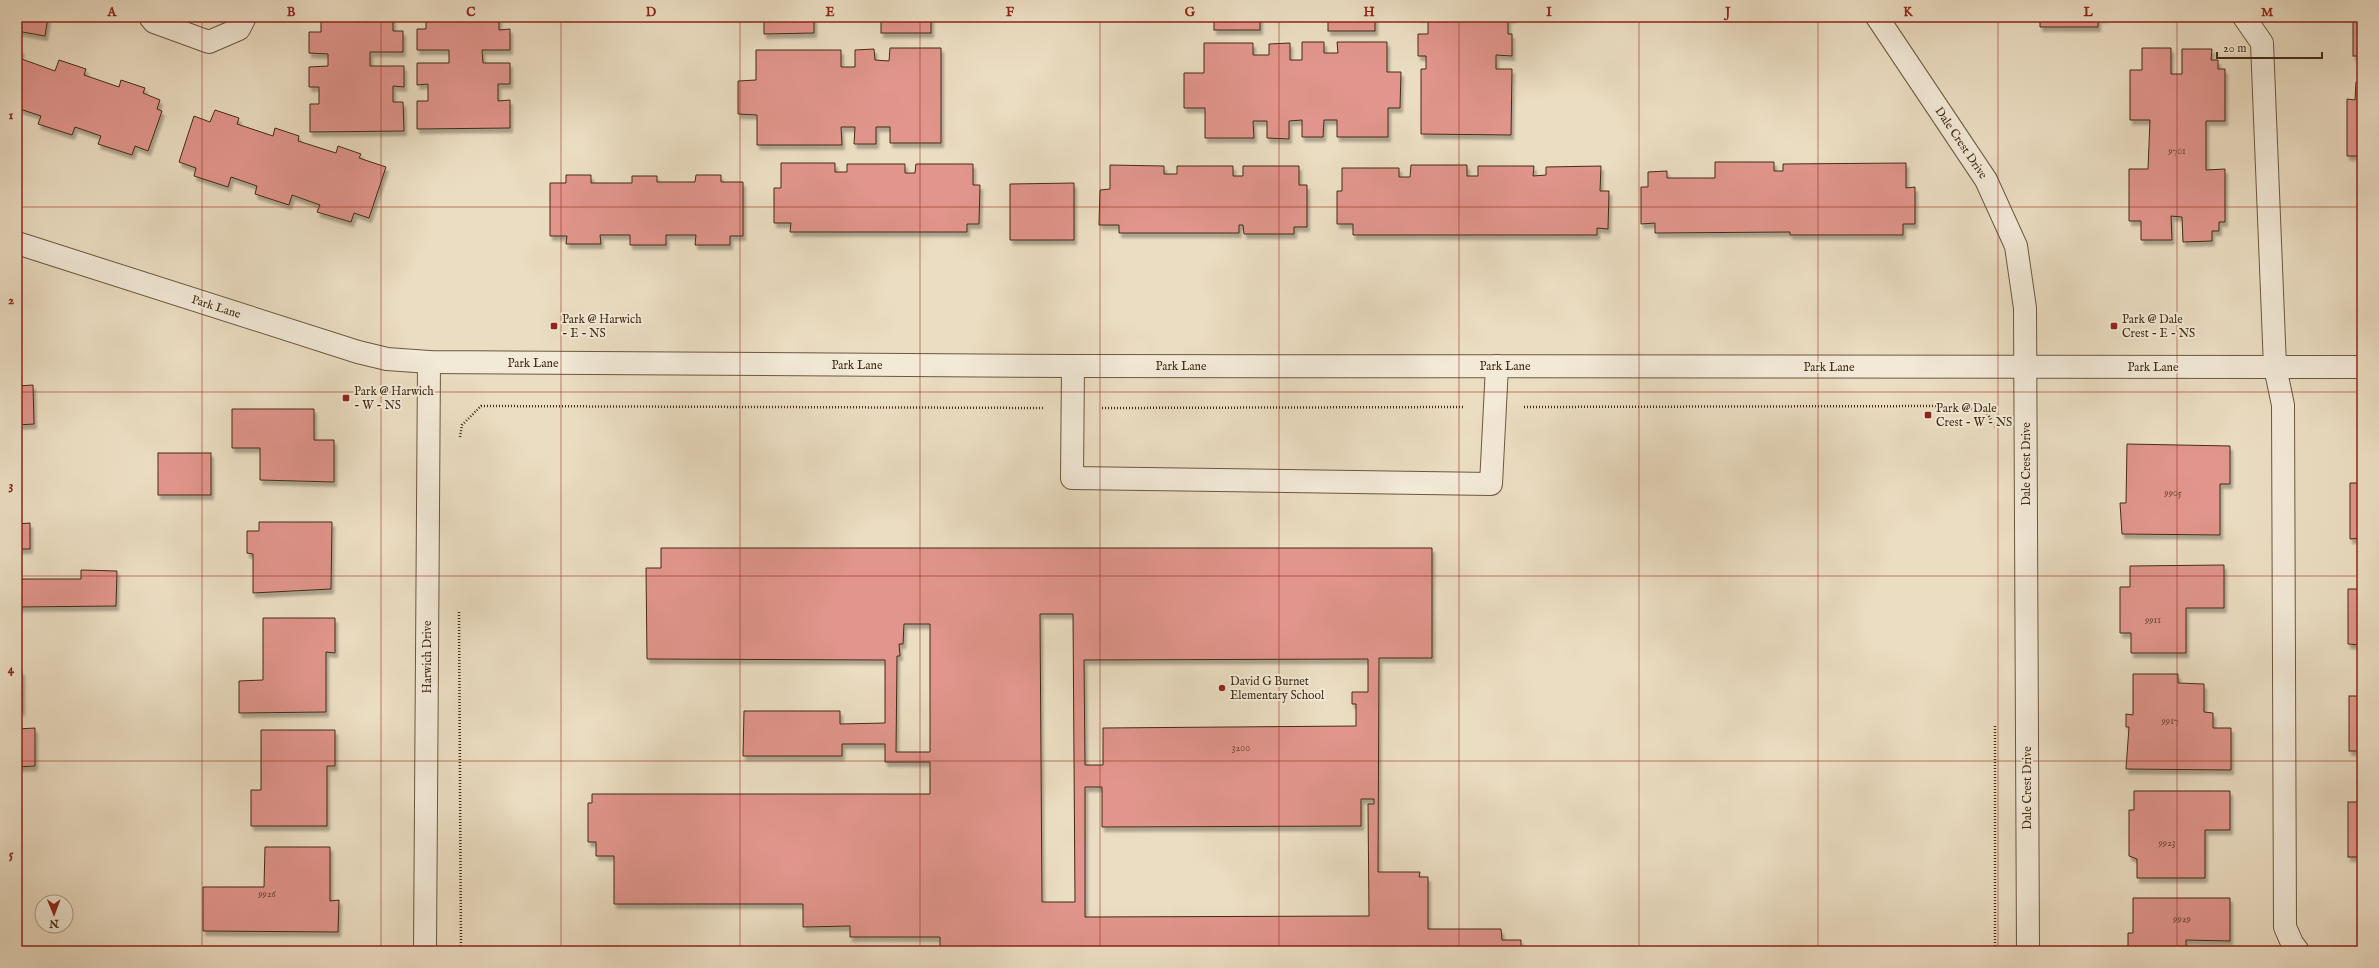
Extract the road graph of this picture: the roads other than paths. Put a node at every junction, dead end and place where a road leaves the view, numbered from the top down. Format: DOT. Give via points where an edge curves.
graph roads {
  1 [pos="150,17"];
  2 [pos="245,17"];
  3 [pos="1877,17"];
  4 [pos="2244,17"];
  5 [pos="17,243"];
  6 [pos="429,362"];
  7 [pos="1073,366"];
  8 [pos="1497,366"];
  9 [pos="2026,367"];
  10 [pos="2275,367"];
  11 [pos="2362,367"];
  12 [pos="425,951"];
  13 [pos="2028,951"];
  14 [pos="2298,951"];
  1 -- 2 [label="street" via="154,22 209,42 239,29"];
  3 -- 9 [label="street, Dale Crest Drive" via="1986,180 2016,246 2025,308"];
  4 -- 10 [label="street" via="2262,43"];
  5 -- 6 [label="street, Park Lane" via="358,352 387,359"];
  6 -- 7 [label="street, Park Lane"];
  6 -- 12 [label="street, Harwich Drive"];
  7 -- 8 [label="street, Park Lane"];
  7 -- 8 [label="street" via="1072,478 1491,484"];
  8 -- 9 [label="street, Park Lane"];
  9 -- 10 [label="street, Park Lane"];
  9 -- 13 [label="street, Dale Crest Drive"];
  10 -- 11 [label="street, Park Lane"];
  10 -- 14 [label="street" via="2283,406 2285,927"];
}
